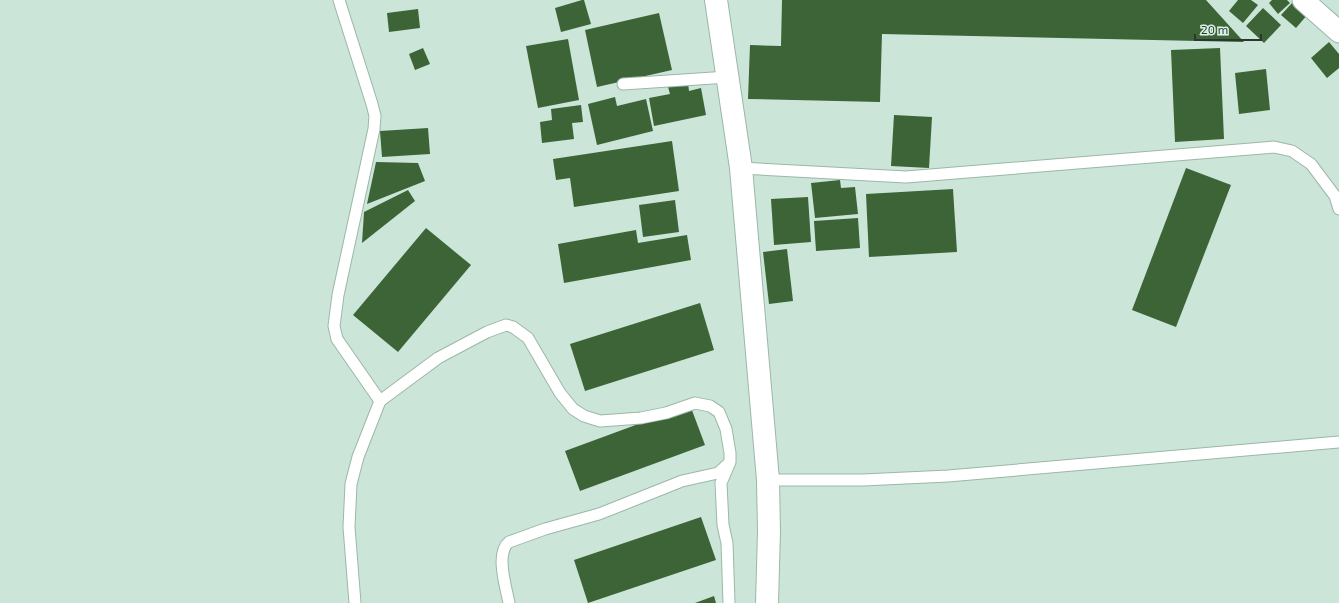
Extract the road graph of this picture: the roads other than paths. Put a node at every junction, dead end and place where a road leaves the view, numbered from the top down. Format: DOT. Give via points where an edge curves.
graph roads {
  1 [pos="339,0"];
  2 [pos="716,0"];
  3 [pos="1302,0"];
  4 [pos="1339,32"];
  5 [pos="728,76"];
  6 [pos="623,84"];
  7 [pos="741,168"];
  8 [pos="1339,208"];
  9 [pos="380,401"];
  10 [pos="1339,442"];
  11 [pos="730,462"];
  12 [pos="768,480"];
  13 [pos="729,602"];
  14 [pos="355,603"];
  15 [pos="509,603"];
  16 [pos="767,603"];
  1 -- 9 [label="lane" via="375,116 373,136 338,295 334,326 337,339"];
  2 -- 5 [label="street"];
  3 -- 4 [label="street"];
  5 -- 6 [label="lane"];
  5 -- 7 [label="street"];
  7 -- 8 [label="lane" via="906,177 1274,148 1292,151 1311,164 1335,196"];
  7 -- 12 [label="street"];
  9 -- 11 [label="lane" via="438,358 506,325 528,338 560,393 573,409 584,416 600,421 616,421 666,413 695,403 710,406 719,412 726,429"];
  9 -- 14 [label="lane" via="358,457 351,484 349,533"];
  10 -- 12 [label="lane" via="948,476 863,480"];
  11 -- 13 [label="lane" via="721,483"];
  11 -- 15 [label="lane" via="718,473 682,482 599,514 509,542 501,556"];
  12 -- 16 [label="street"];
}
